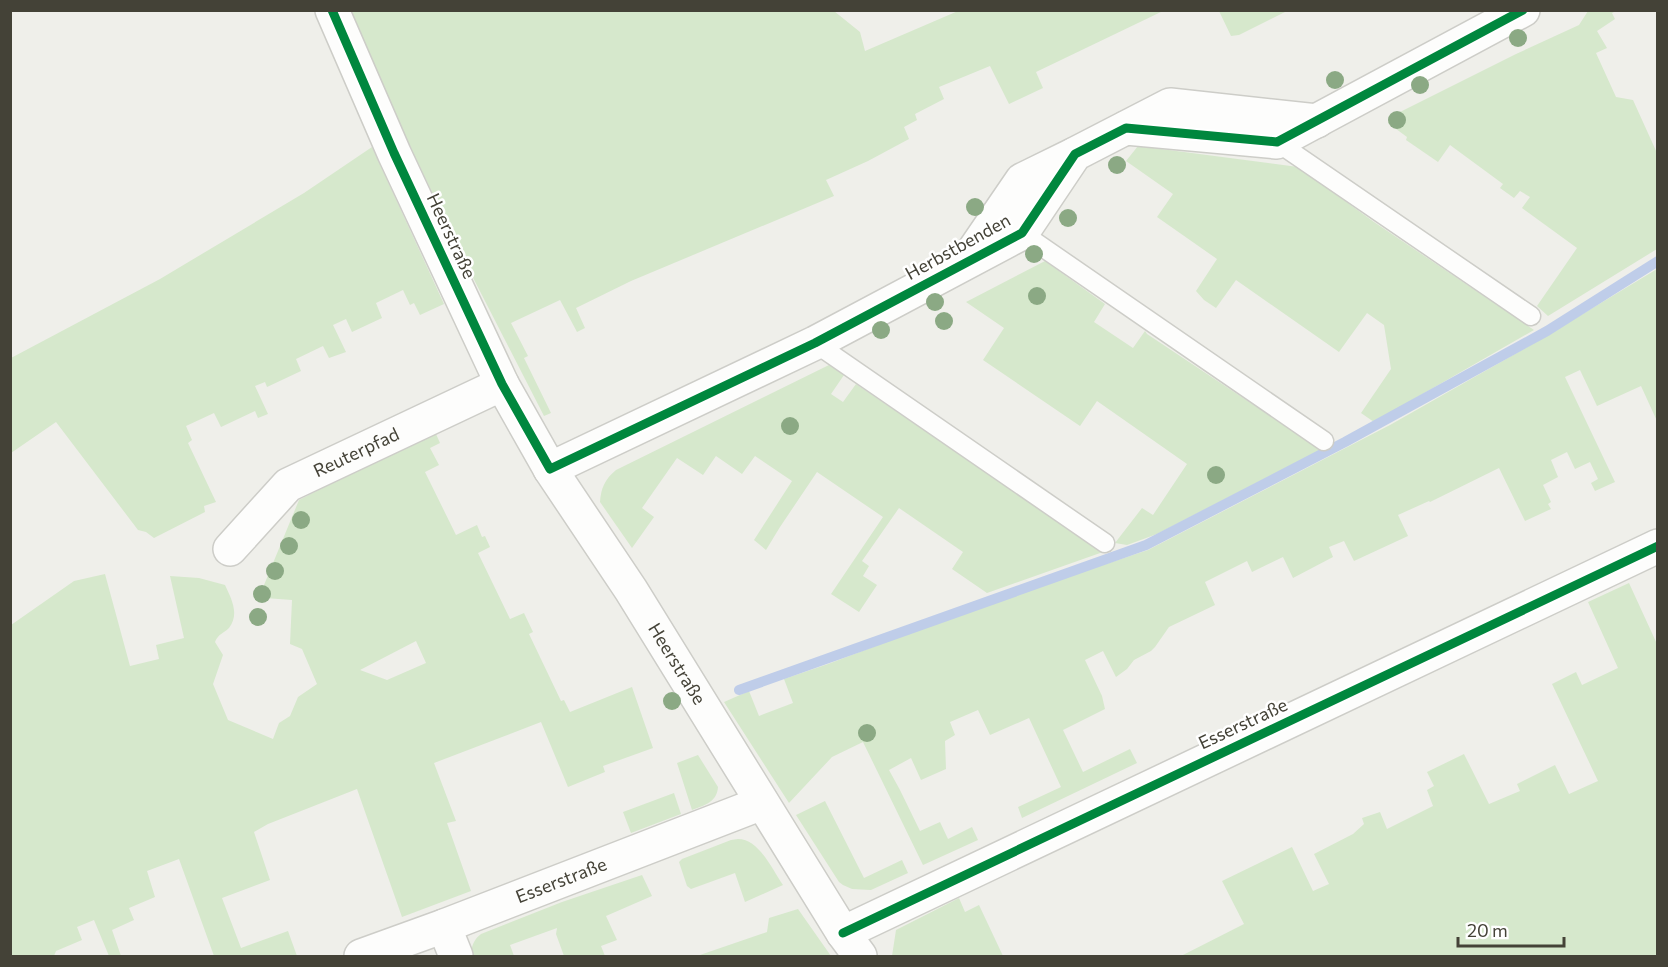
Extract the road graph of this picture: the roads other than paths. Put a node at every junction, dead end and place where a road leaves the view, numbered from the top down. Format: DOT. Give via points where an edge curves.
graph roads {
  1 [pos="332,10"];
  2 [pos="1523,10"];
  3 [pos="1317,121"];
  4 [pos="1126,128"];
  5 [pos="1277,142"];
  6 [pos="1075,154"];
  7 [pos="1022,233"];
  8 [pos="966,263"];
  9 [pos="1532,316"];
  10 [pos="815,343"];
  11 [pos="502,384"];
  12 [pos="1324,441"];
  13 [pos="550,469"];
  14 [pos="1105,543"];
  15 [pos="1658,546"];
  16 [pos="230,549"];
  17 [pos="762,802"];
  18 [pos="444,926"];
  19 [pos="851,945"];
  20 [pos="361,957"];
  21 [pos="456,957"];
  1 -- 11 [label="street, Heerstraße"];
  2 -- 3 [label="street"];
  3 -- 4 [label="street, Herbstbenden" via="1170,105"];
  3 -- 5 [label="street"];
  4 -- 5 [label="street"];
  4 -- 6 [label="street, Herbstbenden"];
  5 -- 9 [label="lane"];
  6 -- 7 [label="street, Herbstbenden"];
  6 -- 8 [label="street, Herbstbenden" via="1022,180"];
  7 -- 8 [label="street, Herbstbenden"];
  7 -- 12 [label="lane"];
  8 -- 10 [label="street, Herbstbenden"];
  10 -- 13 [label="street, Herbstbenden"];
  10 -- 14 [label="lane"];
  11 -- 13 [label="street, Heerstraße"];
  11 -- 16 [label="street, Reuterpfad" via="288,485"];
  13 -- 17 [label="street, Heerstraße" via="631,590"];
  15 -- 19 [label="street, Esserstraße"];
  17 -- 18 [label="street, Esserstraße"];
  17 -- 19 [label="street, Heerstraße"];
  18 -- 20 [label="street, Esserstraße"];
  18 -- 21 [label="street"];
}
